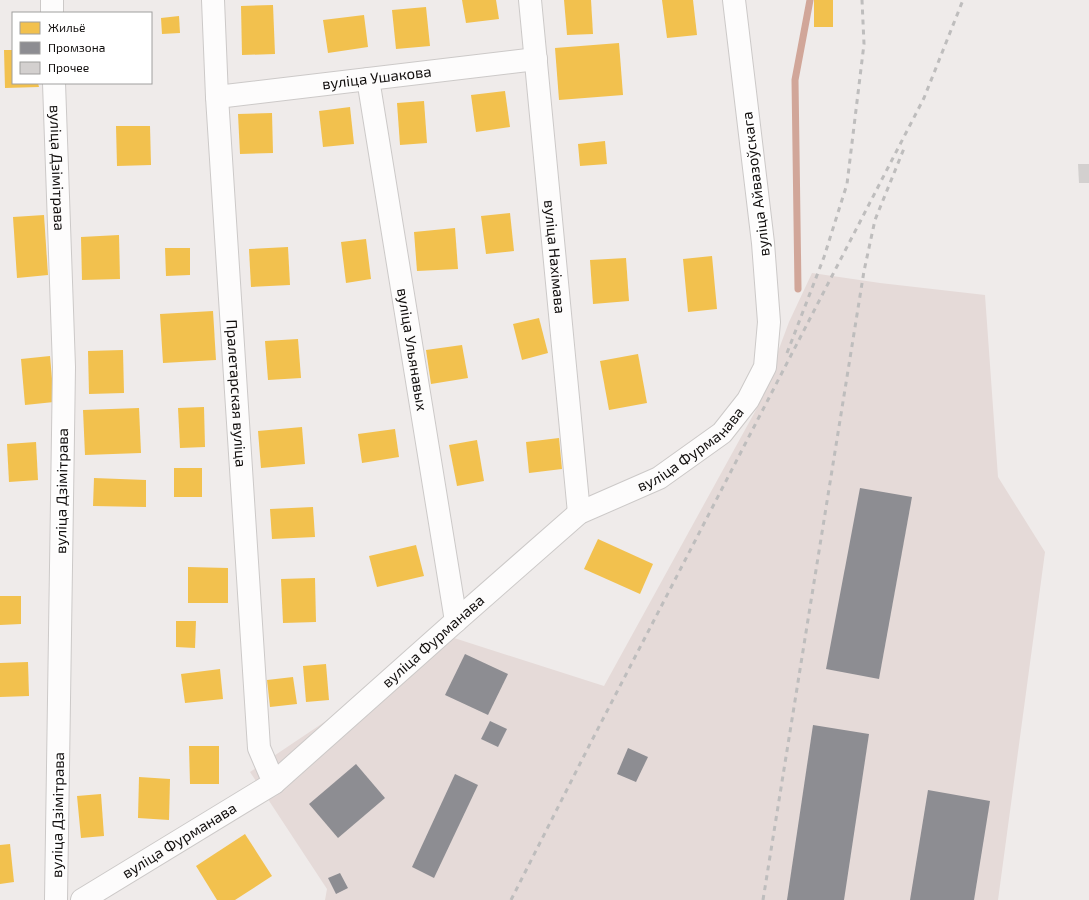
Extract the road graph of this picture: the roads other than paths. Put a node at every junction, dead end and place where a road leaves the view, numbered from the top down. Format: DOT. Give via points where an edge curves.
graph roads {
  1 [pos="52,0"];
  2 [pos="214,0"];
  3 [pos="530,0"];
  4 [pos="734,0"];
  5 [pos="52,12"];
  6 [pos="536,59"];
  7 [pos="368,79"];
  8 [pos="54,84"];
  9 [pos="217,97"];
  10 [pos="765,367"];
  11 [pos="579,513"];
  12 [pos="456,621"];
  13 [pos="274,783"];
  14 [pos="56,900"];
  15 [pos="82,900"];
  1 -- 5 [label="street"];
  2 -- 9 [label="street, Пралетарская вуліца"];
  3 -- 6 [label="street, вуліца Нахімава"];
  4 -- 10 [label="street, вуліца Айвазоўскага" via="763,243 769,322"];
  6 -- 7 [label="street, вуліца Ушакова"];
  6 -- 11 [label="street, вуліца Нахімава"];
  7 -- 9 [label="street, вуліца Ушакова"];
  7 -- 12 [label="street, вуліца Ульянавых"];
  8 -- 14 [label="street, вуліца Дзімітрава" via="64,367"];
  9 -- 13 [label="street, Пралетарская вуліца" via="260,748"];
  10 -- 11 [label="street, вуліца Фурманава" via="748,400 722,433 659,478"];
  11 -- 12 [label="street, вуліца Фурманава"];
  12 -- 13 [label="street, вуліца Фурманава"];
  13 -- 15 [label="street, вуліца Фурманава"];
}
